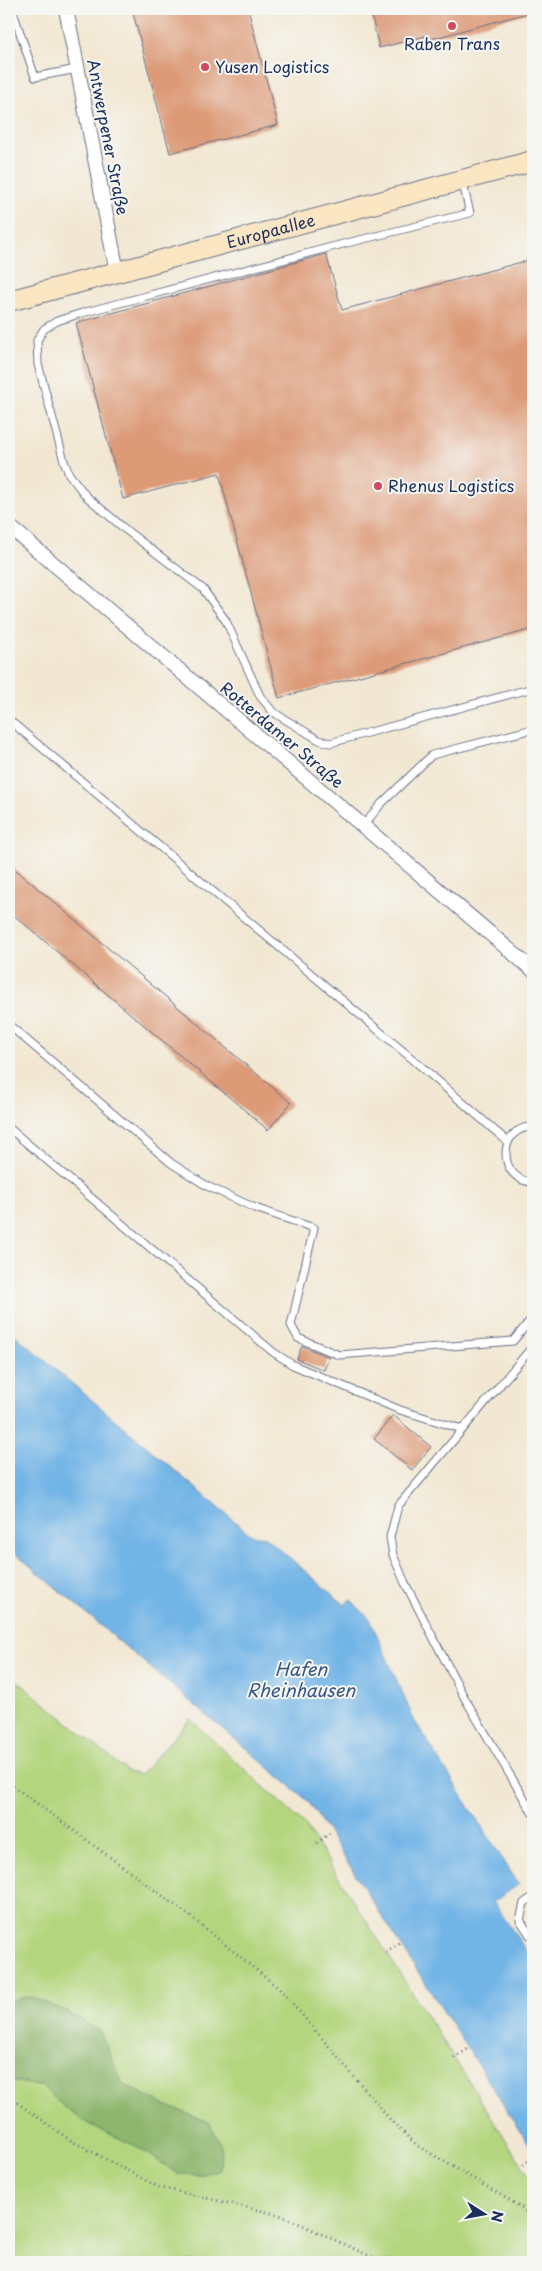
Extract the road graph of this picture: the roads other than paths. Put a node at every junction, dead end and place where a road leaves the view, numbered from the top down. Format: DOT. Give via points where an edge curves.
graph roads {
  1 [pos="12,9"];
  2 [pos="66,9"];
  3 [pos="77,69"];
  4 [pos="533,161"];
  5 [pos="462,180"];
  6 [pos="116,272"];
  7 [pos="9,301"];
  8 [pos="9,526"];
  9 [pos="533,688"];
  10 [pos="9,720"];
  11 [pos="533,729"];
  12 [pos="362,827"];
  13 [pos="533,970"];
  14 [pos="9,1025"];
  15 [pos="533,1127"];
  16 [pos="9,1128"];
  17 [pos="508,1142"];
  18 [pos="533,1182"];
  19 [pos="533,1316"];
  20 [pos="533,1346"];
  21 [pos="462,1429"];
  22 [pos="533,1814"];
  23 [pos="533,1897"];
  24 [pos="530,1934"];
  1 -- 3 [label="lane" via="35,77"];
  2 -- 3 [label="street, Antwerpener Straße"];
  3 -- 6 [label="street, Antwerpener Straße"];
  4 -- 5 [label="main road, Europaallee"];
  5 -- 6 [label="main road, Europaallee"];
  5 -- 9 [label="lane" via="470,213 82,312 44,329 37,340 38,364 69,474 86,496 203,589 226,620 260,696 273,712 319,740 330,743"];
  6 -- 7 [label="main road, Europaallee"];
  8 -- 12 [label="street, Rotterdamer Straße"];
  10 -- 17 [label="lane"];
  11 -- 12 [label="lane" via="432,755 380,804"];
  12 -- 13 [label="street, Rotterdamer Straße"];
  14 -- 19 [label="lane" via="171,1163 207,1186 255,1208 314,1228 292,1325 298,1338 339,1355 513,1341"];
  15 -- 17 [label="lane" via="520,1130"];
  16 -- 21 [label="lane" via="293,1366 400,1410"];
  17 -- 18 [label="lane" via="506,1161 510,1170 518,1179"];
  20 -- 21 [label="lane"];
  21 -- 22 [label="lane" via="398,1506 390,1537 393,1555 464,1698"];
  23 -- 24 [label="lane" via="524,1903 520,1920"];
}
